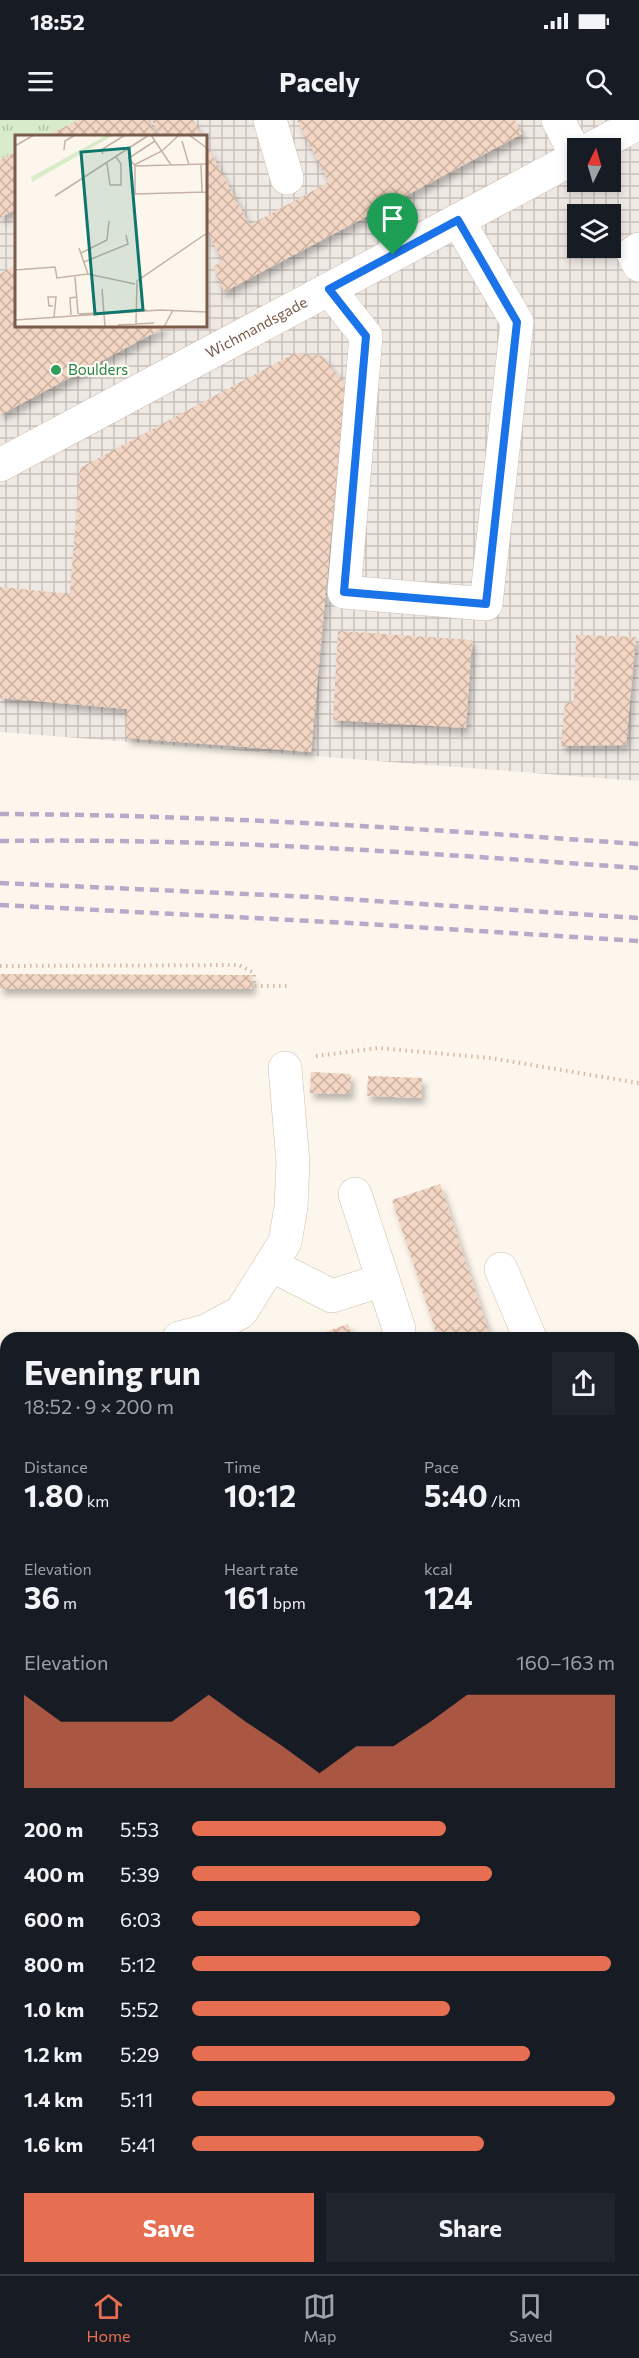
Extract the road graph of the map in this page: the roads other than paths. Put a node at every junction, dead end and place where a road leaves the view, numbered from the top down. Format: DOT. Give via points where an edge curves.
graph roads {
  1 [pos="270,120"];
  2 [pos="558,120"];
  3 [pos="639,123"];
  4 [pos="571,138"];
  5 [pos="611,138"];
  6 [pos="567,162"];
  7 [pos="287,178"];
  8 [pos="458,220"];
  9 [pos="639,249"];
  10 [pos="639,265"];
  11 [pos="329,289"];
  12 [pos="208,338"];
  13 [pos="0,465"];
  14 [pos="285,1068"];
  15 [pos="355,1194"];
  16 [pos="271,1265"];
  17 [pos="501,1269"];
  18 [pos="383,1280"];
  19 [pos="399,1329"];
  20 [pos="202,1332"];
  21 [pos="527,1332"];
  1 -- 7 [label="street"];
  2 -- 4 [label="street"];
  3 -- 5 [label="street, Wichmandsgade"];
  6 -- 8 [label="street, Wichmandsgade"];
  8 -- 11 [label="street, Wichmandsgade"];
  8 -- 11 [label="street" via="517,322 486,604 344,592 366,336"];
  9 -- 10 [label="street" via="633,253"];
  11 -- 12 [label="street, Wichmandsgade"];
  12 -- 13 [label="street, Wichmandsgade"];
  14 -- 16 [label="street" via="293,1163 291,1207 285,1242"];
  15 -- 18 [label="street"];
  16 -- 18 [label="street" via="332,1296"];
  16 -- 20 [label="street" via="242,1311"];
  17 -- 21 [label="street"];
  18 -- 19 [label="street"];
}
